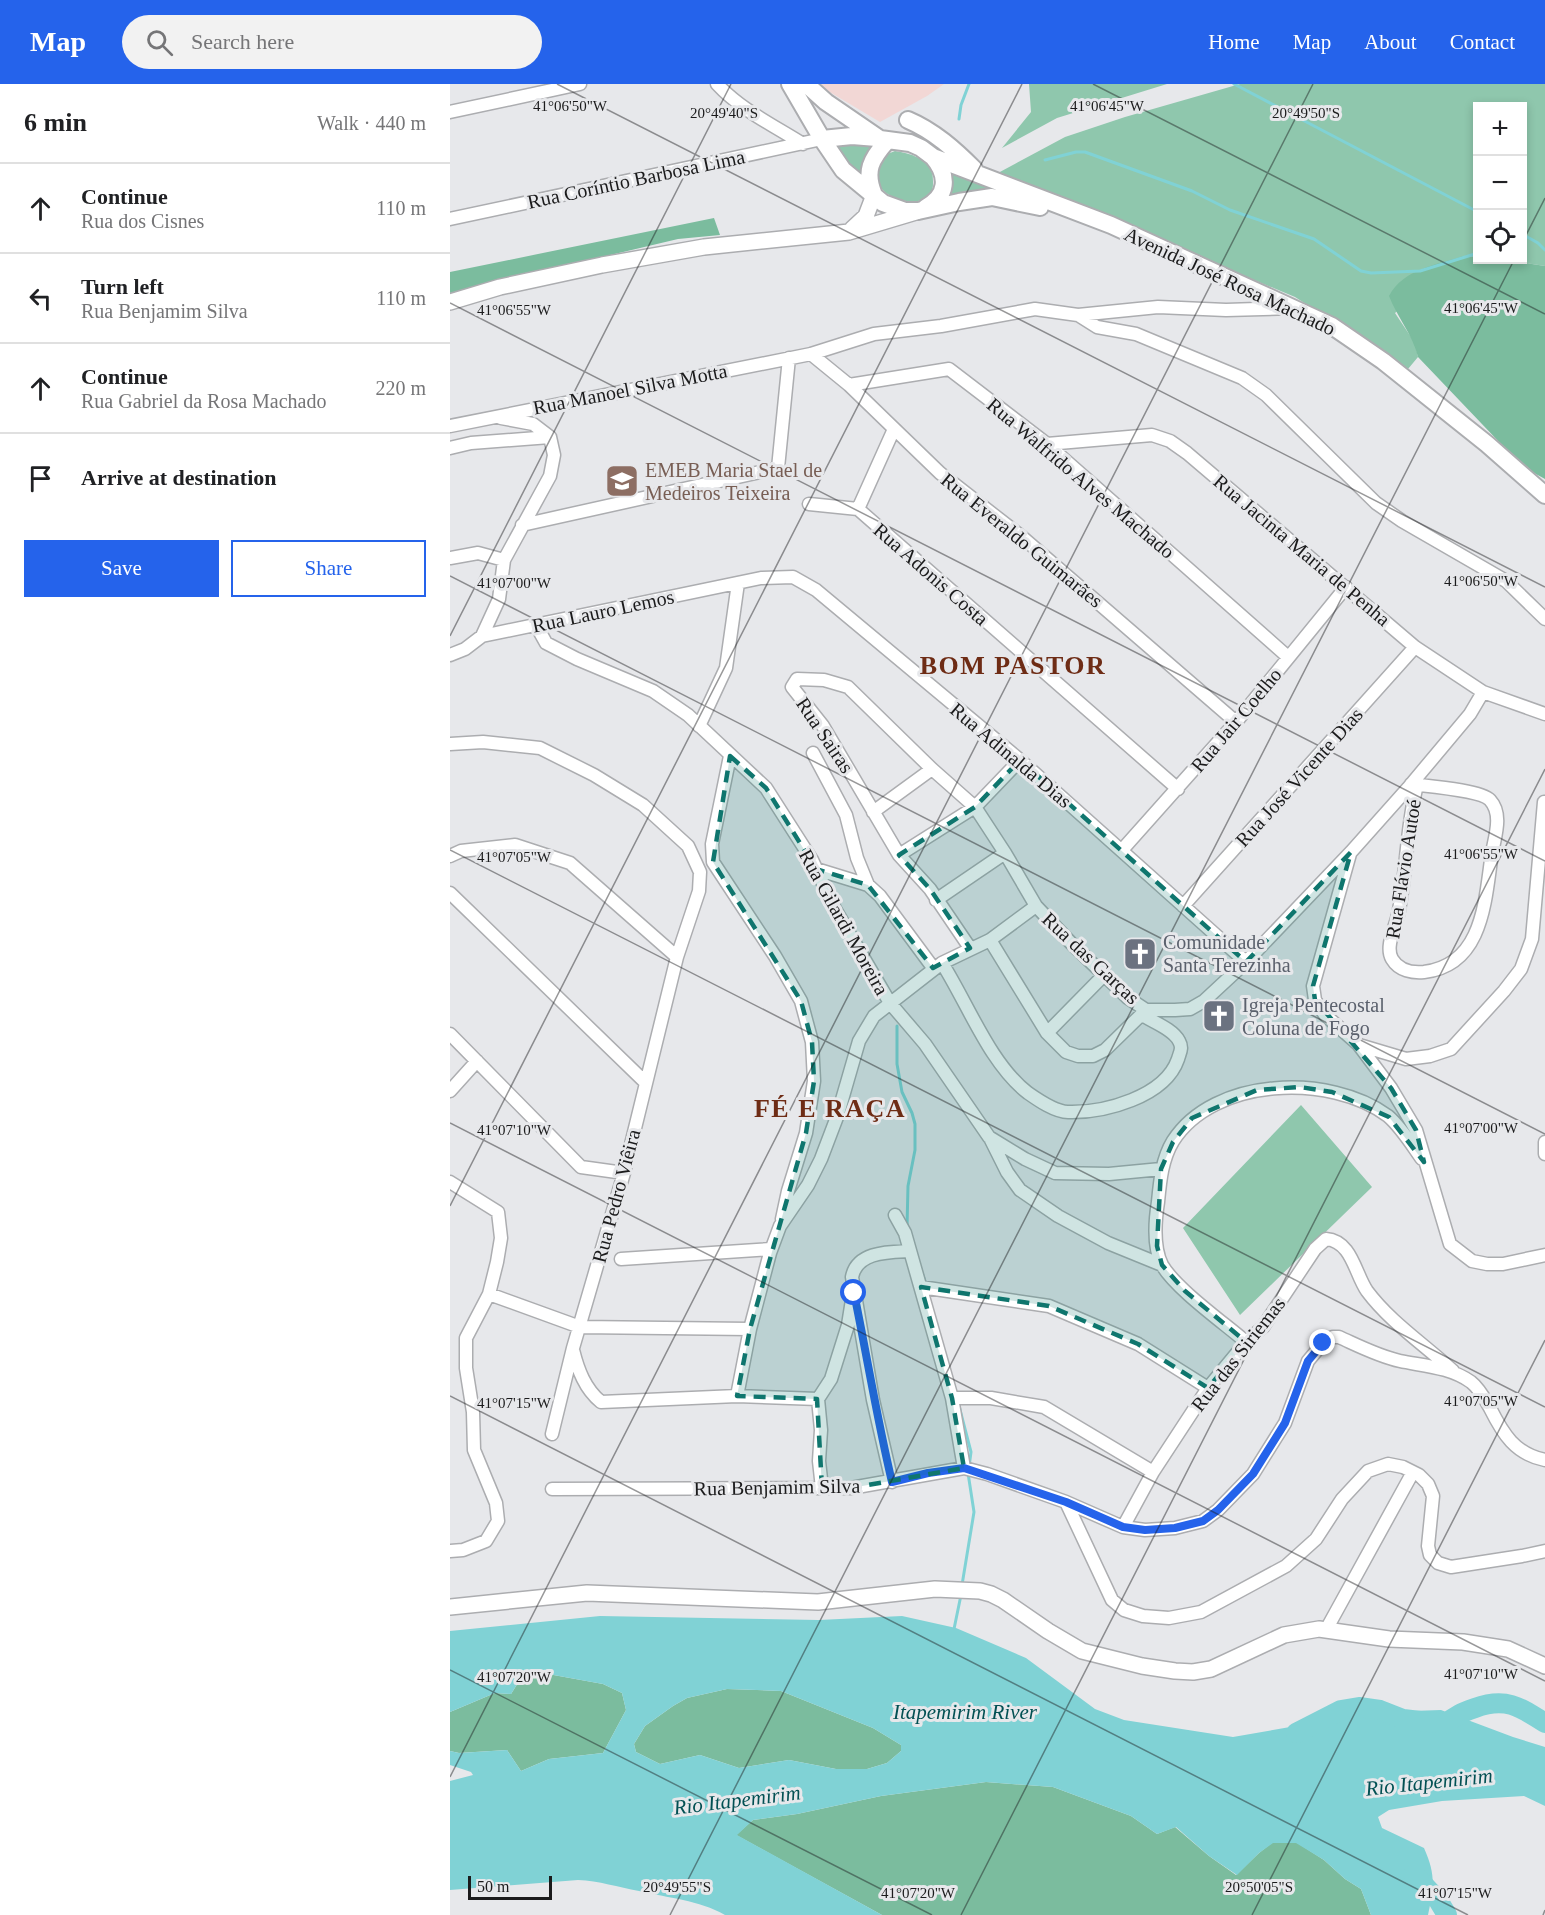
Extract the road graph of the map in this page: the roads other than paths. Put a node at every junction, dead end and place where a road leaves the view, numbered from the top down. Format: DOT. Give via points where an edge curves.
graph roads {
  1 [pos="580,84"];
  2 [pos="717,84"];
  3 [pos="790,84"];
  4 [pos="806,84"];
  5 [pos="450,112"];
  6 [pos="908,120"];
  7 [pos="822,139"];
  8 [pos="884,140"];
  9 [pos="802,144"];
  10 [pos="933,157"];
  11 [pos="980,174"];
  12 [pos="874,195"];
  13 [pos="918,211"];
  14 [pos="450,219"];
  15 [pos="1111,225"];
  16 [pos="849,232"];
  17 [pos="450,302"];
  18 [pos="1294,308"];
  19 [pos="1078,315"];
  20 [pos="811,354"];
  21 [pos="789,358"];
  22 [pos="849,385"];
  23 [pos="494,417"];
  24 [pos="450,426"];
  25 [pos="894,429"];
  26 [pos="550,438"];
  27 [pos="1047,444"];
  28 [pos="450,448"];
  29 [pos="1545,495"];
  30 [pos="809,504"];
  31 [pos="858,509"];
  32 [pos="522,525"];
  33 [pos="450,558"];
  34 [pos="504,560"];
  35 [pos="761,578"];
  36 [pos="738,583"];
  37 [pos="1346,587"];
  38 [pos="1545,619"];
  39 [pos="536,625"];
  40 [pos="482,636"];
  41 [pos="1415,647"];
  42 [pos="450,655"];
  43 [pos="1288,657"];
  44 [pos="1483,692"];
  45 [pos="1545,714"];
  46 [pos="1236,722"];
  47 [pos="699,726"];
  48 [pos="450,744"];
  49 [pos="813,753"];
  50 [pos="730,756"];
  51 [pos="1020,760"];
  52 [pos="932,769"];
  53 [pos="1414,784"];
  54 [pos="1178,789"];
  55 [pos="1544,802"];
  56 [pos="975,807"];
  57 [pos="873,812"];
  58 [pos="1122,850"];
  59 [pos="1351,852"];
  60 [pos="1005,853"];
  61 [pos="899,855"];
  62 [pos="450,856"];
  63 [pos="816,869"];
  64 [pos="868,885"];
  65 [pos="450,893"];
  66 [pos="936,900"];
  67 [pos="1036,906"];
  68 [pos="1183,906"];
  69 [pos="990,940"];
  70 [pos="970,948"];
  71 [pos="677,957"];
  72 [pos="1246,962"];
  73 [pos="938,966"];
  74 [pos="1105,974"];
  75 [pos="890,1003"];
  76 [pos="1144,1012"];
  77 [pos="1047,1033"];
  78 [pos="450,1034"];
  79 [pos="1358,1044"];
  80 [pos="477,1061"];
  81 [pos="646,1083"];
  82 [pos="450,1091"];
  83 [pos="989,1137"];
  84 [pos="1545,1142"];
  85 [pos="1545,1154"];
  86 [pos="1424,1162"];
  87 [pos="1161,1169"];
  88 [pos="624,1173"];
  89 [pos="450,1182"];
  90 [pos="895,1215"];
  91 [pos="780,1226"];
  92 [pos="771,1249"];
  93 [pos="910,1251"];
  94 [pos="1545,1255"];
  95 [pos="621,1259"];
  96 [pos="1162,1265"];
  97 [pos="921,1287"];
  98 [pos="854,1293"];
  99 [pos="489,1294"];
  100 [pos="580,1327"];
  101 [pos="750,1329"];
  102 [pos="1246,1342"];
  103 [pos="573,1348"];
  104 [pos="1454,1372"];
  105 [pos="1208,1388"];
  106 [pos="737,1396"];
  107 [pos="952,1398"];
  108 [pos="818,1399"];
  109 [pos="552,1434"];
  110 [pos="1545,1460"];
  111 [pos="964,1468"];
  112 [pos="1153,1472"];
  113 [pos="1413,1472"];
  114 [pos="892,1482"];
  115 [pos="822,1488"];
  116 [pos="552,1489"];
  117 [pos="1066,1502"];
  118 [pos="1123,1527"];
  119 [pos="450,1551"];
  120 [pos="1545,1551"];
  121 [pos="450,1607"];
  122 [pos="1326,1630"];
  123 [pos="1545,1666"];
  1 -- 5 [label="street"];
  2 -- 9 [label="street" via="730,98"];
  3 -- 7 [label="main road"];
  4 -- 8 [label="main road"];
  6 -- 11 [label="main road" via="952,148"];
  7 -- 8 [label="main road" via="852,136"];
  7 -- 9 [label="street, Rua Coríntio Barbosa Lima"];
  7 -- 12 [label="main road" via="843,170"];
  8 -- 10 [label="main road" via="910,143"];
  8 -- 12 [label="main road" via="871,165 870,186"];
  9 -- 14 [label="street, Rua Coríntio Barbosa Lima"];
  10 -- 11 [label="main road"];
  10 -- 13 [label="main road" via="944,172 944,184 938,198"];
  11 -- 15 [label="main road"];
  12 -- 13 [label="main road" via="892,208"];
  12 -- 16 [label="street" via="866,216"];
  13 -- 15 [label="main road" via="992,197"];
  13 -- 16 [label="street"];
  15 -- 18 [label="main road, Avenida José Rosa Machado"];
  16 -- 17 [label="street" via="704,247 500,287"];
  18 -- 19 [label="street" via="1158,307"];
  18 -- 29 [label="main road, Avenida José Rosa Machado" via="1332,327 1383,361"];
  19 -- 20 [label="street, Rua Manoel Silva Motta" via="1045,310 1017,312 874,334"];
  19 -- 38 [label="street" via="1096,327 1136,334 1242,378 1266,395 1376,503 1506,581"];
  20 -- 21 [label="street, Rua Manoel Silva Motta"];
  20 -- 22 [label="street, Rua Everaldo Guimarães"];
  21 -- 23 [label="street, Rua Manoel Silva Motta"];
  21 -- 32 [label="street" via="778,468"];
  22 -- 25 [label="street, Rua Everaldo Guimarães"];
  22 -- 27 [label="street, Rua Walfrido Alves Machado" via="949,369"];
  23 -- 24 [label="street, Rua Manoel Silva Motta"];
  23 -- 26 [label="street" via="533,424"];
  25 -- 31 [label="street"];
  25 -- 46 [label="street, Rua Everaldo Guimarães" via="940,473 1022,537"];
  26 -- 28 [label="street"];
  26 -- 32 [label="street" via="554,455 550,476"];
  27 -- 37 [label="street, Rua Jacinta Maria de Penha" via="1152,435 1170,441"];
  27 -- 43 [label="street, Rua Walfrido Alves Machado"];
  30 -- 31 [label="street, Rua Adonis Costa"];
  31 -- 54 [label="street, Rua Adonis Costa"];
  32 -- 34 [label="street"];
  33 -- 34 [label="street" via="478,553"];
  34 -- 40 [label="street" via="499,600"];
  35 -- 36 [label="street, Rua Lauro Lemos"];
  35 -- 51 [label="street, Rua Adinalda Dias" via="793,578 816,590"];
  36 -- 39 [label="street, Rua Lauro Lemos"];
  36 -- 47 [label="street" via="726,668"];
  37 -- 41 [label="street, Rua Jacinta Maria de Penha"];
  37 -- 43 [label="street, Rua Jair Coelho"];
  39 -- 40 [label="street, Rua Lauro Lemos"];
  39 -- 47 [label="street, Rua Gilardi Moreira" via="546,643 653,691"];
  40 -- 42 [label="street, Rua Lauro Lemos"];
  41 -- 44 [label="street, Rua Jacinta Maria de Penha"];
  41 -- 68 [label="street, Rua José Vicente Dias"];
  43 -- 46 [label="street, Rua Jair Coelho"];
  44 -- 45 [label="street, Rua Jacinta Maria de Penha"];
  44 -- 53 [label="street, Rua das Garças"];
  46 -- 54 [label="street, Rua Jair Coelho"];
  47 -- 50 [label="street, Rua Gilardi Moreira"];
  48 -- 71 [label="street, Rua Pedro Viêira" via="483,742 540,748 642,805 688,846 700,872 699,891"];
  49 -- 64 [label="street" via="846,815"];
  50 -- 63 [label="street, Rua Gilardi Moreira" via="766,788"];
  50 -- 91 [label="street" via="712,844 713,862 801,1001 812,1042 814,1081 806,1133"];
  51 -- 56 [label="street"];
  51 -- 58 [label="street, Rua Adinalda Dias"];
  52 -- 56 [label="street, Rua Sairas"];
  52 -- 57 [label="street"];
  52 -- 57 [label="street, Rua Sairas" via="848,687 824,680 797,679 792,687 823,726"];
  53 -- 53 [label="street, Rua Flávio Autoé" via="1398,914 1390,946 1392,959 1401,968 1415,973 1451,963 1469,948 1481,919 1497,817 1486,796"];
  53 -- 59 [label="street, Rua das Garças"];
  54 -- 58 [label="street, Rua Jair Coelho"];
  55 -- 79 [label="street" via="1532,939 1521,969 1451,1049 1406,1059"];
  56 -- 60 [label="street, Rua das Garças"];
  56 -- 61 [label="street"];
  57 -- 61 [label="street, Rua Sairas"];
  58 -- 68 [label="street, Rua Adinalda Dias"];
  59 -- 72 [label="street, Rua das Garças"];
  59 -- 79 [label="street" via="1313,986 1315,1000 1324,1015"];
  60 -- 66 [label="street"];
  60 -- 67 [label="street, Rua das Garças"];
  61 -- 66 [label="street, Rua Sairas"];
  62 -- 71 [label="street" via="461,851 515,845 570,863"];
  63 -- 64 [label="street"];
  63 -- 75 [label="street, Rua Gilardi Moreira"];
  64 -- 73 [label="street"];
  65 -- 81 [label="street"];
  66 -- 70 [label="street, Rua Sairas"];
  67 -- 69 [label="street"];
  67 -- 74 [label="street, Rua das Garças"];
  68 -- 72 [label="street, Rua Adinalda Dias"];
  69 -- 70 [label="street"];
  69 -- 77 [label="street"];
  70 -- 73 [label="street"];
  71 -- 81 [label="street, Rua Pedro Viêira"];
  72 -- 76 [label="street, Rua das Garças" via="1204,1001 1190,1008"];
  73 -- 75 [label="street"];
  73 -- 76 [label="street" via="960,991 1000,1066 1027,1092 1066,1113 1138,1098 1175,1068 1182,1048 1178,1039"];
  74 -- 76 [label="street, Rua das Garças"];
  74 -- 77 [label="street"];
  75 -- 83 [label="street, Rua Gilardi Moreira" via="925,1044"];
  75 -- 91 [label="street" via="874,1016 859,1041 821,1159"];
  76 -- 77 [label="street" via="1105,1050 1092,1056 1066,1052"];
  78 -- 80 [label="street"];
  79 -- 86 [label="street" via="1416,1130"];
  80 -- 82 [label="street"];
  80 -- 88 [label="street" via="581,1167"];
  81 -- 88 [label="street, Rua Pedro Viêira"];
  83 -- 87 [label="street, Rua Gilardi Moreira" via="1055,1173 1109,1174"];
  83 -- 96 [label="street" via="1020,1190 1058,1216"];
  84 -- 85 [label="street"];
  86 -- 87 [label="street" via="1389,1117 1364,1102 1300,1087 1257,1090 1228,1099 1192,1118 1173,1142"];
  86 -- 94 [label="street" via="1450,1244 1472,1261 1503,1264"];
  87 -- 96 [label="street" via="1156,1246"];
  88 -- 100 [label="street, Rua Pedro Viêira"];
  89 -- 99 [label="street" via="498,1212 501,1238"];
  90 -- 93 [label="street"];
  91 -- 92 [label="street"];
  92 -- 95 [label="street"];
  92 -- 101 [label="street"];
  93 -- 97 [label="street"];
  93 -- 98 [label="street" via="874,1254 859,1264 853,1271"];
  96 -- 102 [label="street" via="1185,1291"];
  97 -- 105 [label="street" via="1049,1306 1138,1344"];
  97 -- 107 [label="street"];
  98 -- 108 [label="street" via="831,1379"];
  98 -- 114 [label="street"];
  99 -- 100 [label="street"];
  99 -- 119 [label="street" via="466,1338 466,1368 474,1450 496,1503 498,1521 486,1541"];
  100 -- 101 [label="street"];
  100 -- 103 [label="street, Rua Pedro Viêira"];
  101 -- 106 [label="street"];
  102 -- 104 [label="street, Rua das Siriemas" via="1263,1327 1326,1239 1340,1243 1367,1291"];
  102 -- 105 [label="street, Rua das Siriemas"];
  103 -- 106 [label="street" via="586,1385 601,1402"];
  103 -- 109 [label="street, Rua Pedro Viêira"];
  104 -- 110 [label="street" via="1472,1383 1515,1446 1531,1457"];
  104 -- 118 [label="street, Rua Benjamim Silva" via="1375,1354 1333,1337 1308,1361 1285,1423 1253,1474 1218,1510 1203,1521 1175,1528"];
  105 -- 112 [label="street, Rua das Siriemas"];
  106 -- 108 [label="street"];
  107 -- 111 [label="street"];
  107 -- 112 [label="street" via="991,1398 1044,1407"];
  108 -- 115 [label="street"];
  111 -- 114 [label="street, Rua Benjamim Silva"];
  111 -- 117 [label="street, Rua Benjamim Silva"];
  112 -- 118 [label="street, Rua das Siriemas"];
  113 -- 117 [label="street" via="1388,1464 1368,1471 1342,1499 1316,1539 1286,1566 1201,1612 1169,1618 1143,1616 1124,1610 1112,1600"];
  113 -- 120 [label="street" via="1428,1484 1433,1496 1428,1546 1438,1563 1450,1567"];
  113 -- 122 [label="street"];
  114 -- 115 [label="street, Rua Benjamim Silva"];
  115 -- 116 [label="street, Rua Benjamim Silva"];
  117 -- 118 [label="street, Rua Benjamim Silva"];
  121 -- 122 [label="street" via="587,1593 818,1602 935,1589 980,1591 1003,1600 1082,1651 1142,1666 1193,1672 1211,1669 1284,1635"];
  122 -- 123 [label="street" via="1508,1649"];
}
